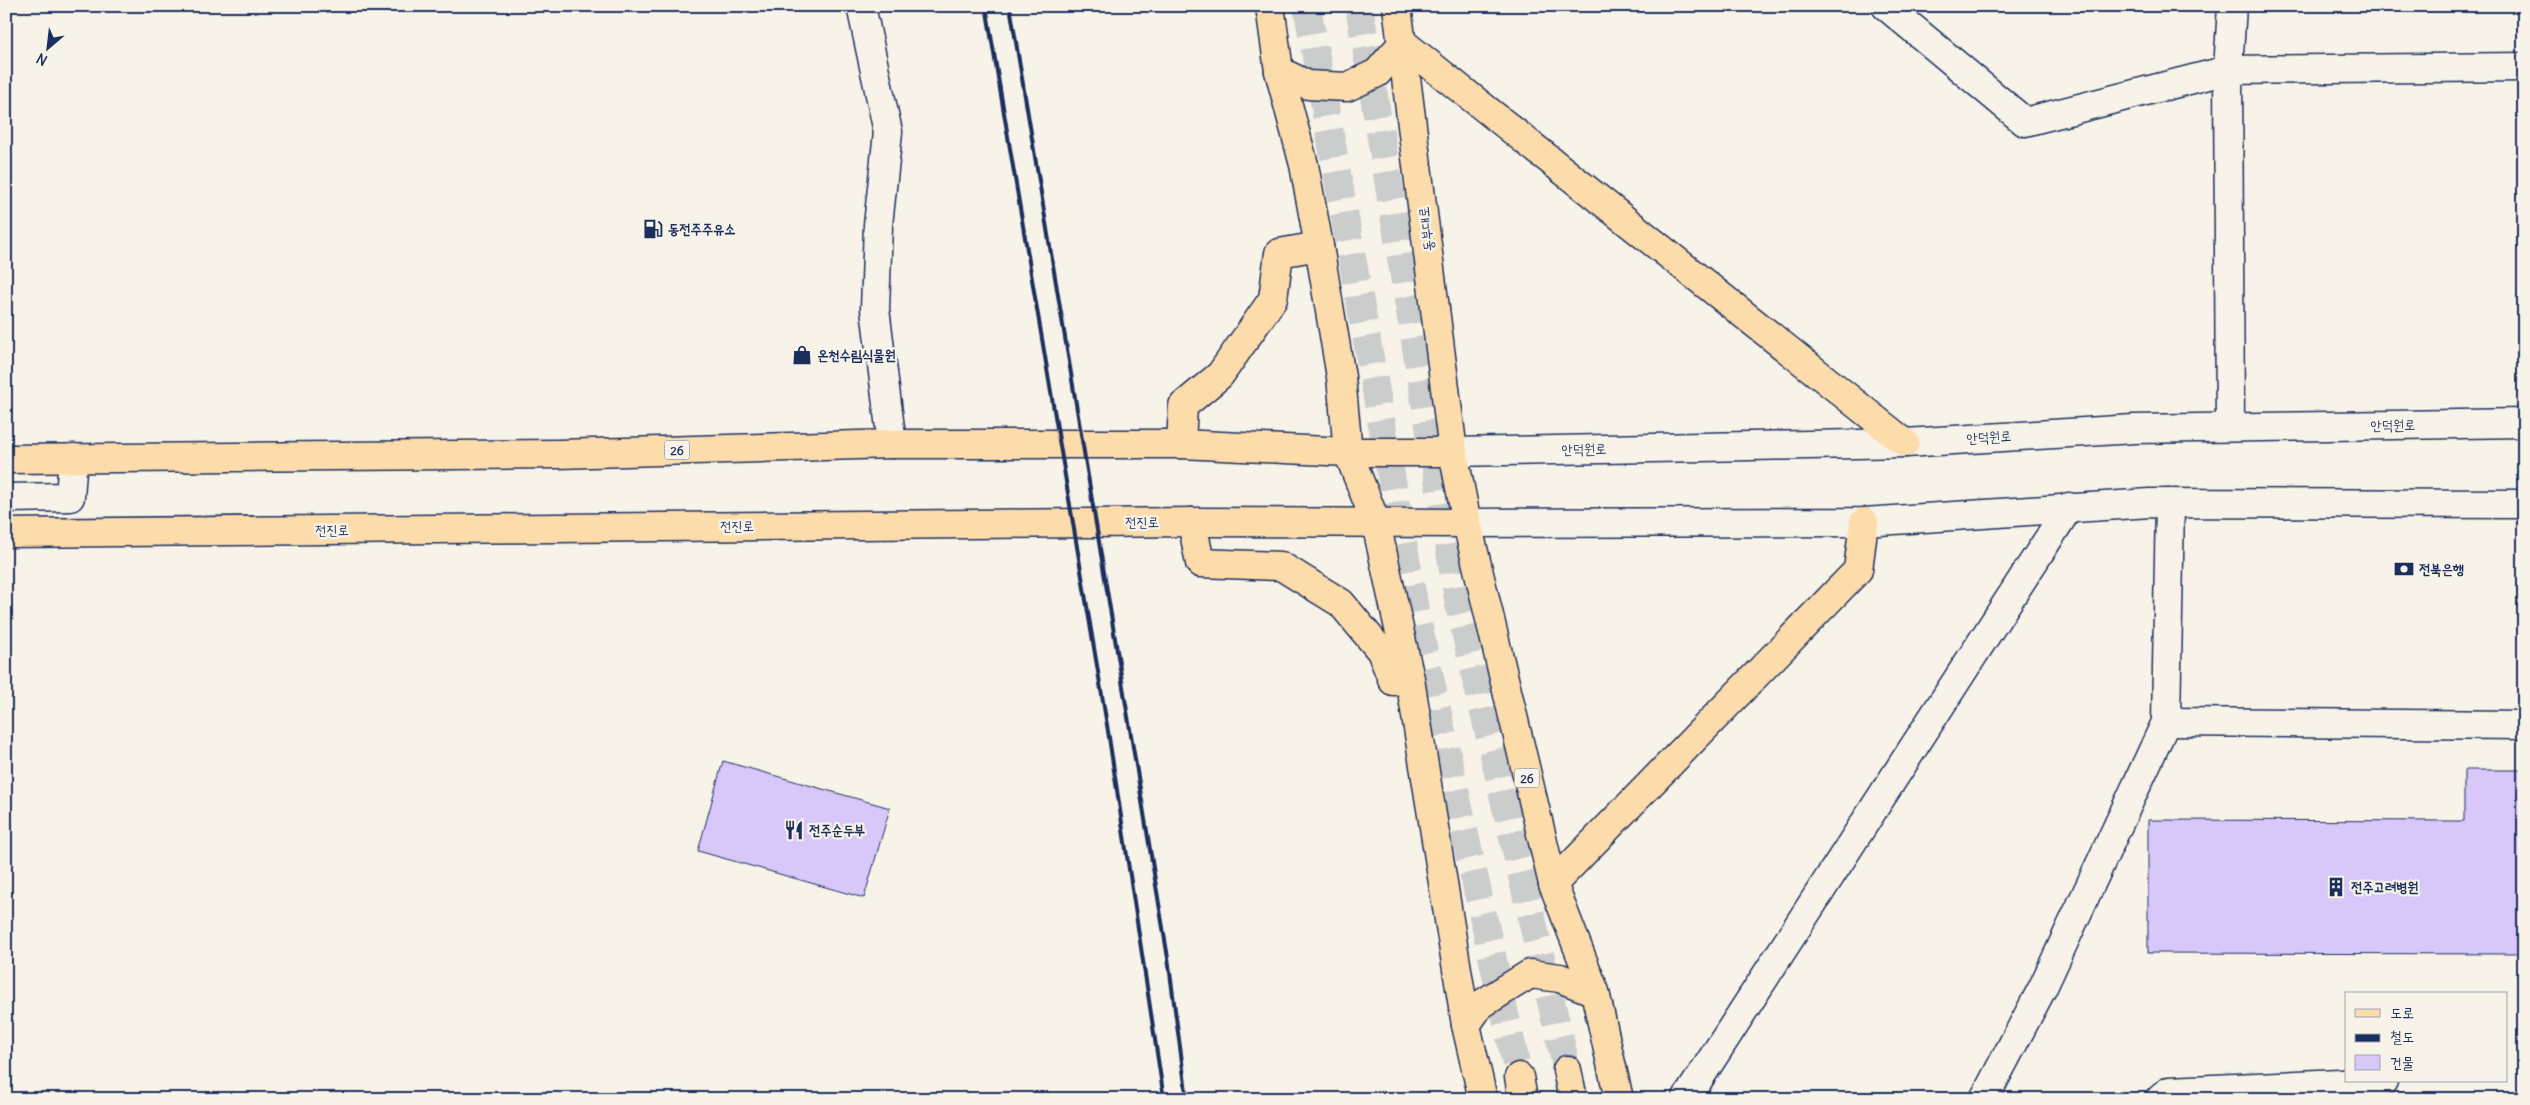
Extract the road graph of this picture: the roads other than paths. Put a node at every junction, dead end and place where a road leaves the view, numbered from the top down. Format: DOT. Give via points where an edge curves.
graph roads {
  1 [pos="861,6"];
  2 [pos="1270,6"];
  3 [pos="1397,6"];
  4 [pos="1886,6"];
  5 [pos="2232,6"];
  6 [pos="1403,43"];
  7 [pos="2524,68"];
  8 [pos="2228,70"];
  9 [pos="1279,71"];
  10 [pos="1319,246"];
  11 [pos="2524,423"];
  12 [pos="2230,428"];
  13 [pos="1905,443"];
  14 [pos="892,444"];
  15 [pos="1181,444"];
  16 [pos="1348,452"];
  17 [pos="1453,452"];
  18 [pos="74,458"];
  19 [pos="6,459"];
  20 [pos="6,498"];
  21 [pos="2170,503"];
  22 [pos="2524,504"];
  23 [pos="2069,507"];
  24 [pos="1192,522"];
  25 [pos="1864,522"];
  26 [pos="1376,523"];
  27 [pos="1467,524"];
  28 [pos="6,533"];
  29 [pos="1410,679"];
  30 [pos="2166,722"];
  31 [pos="2524,725"];
  32 [pos="1553,884"];
  33 [pos="1595,992"];
  34 [pos="1466,1025"];
  35 [pos="1566,1070"];
  36 [pos="2361,1082"];
  37 [pos="1484,1099"];
  38 [pos="1573,1099"];
  39 [pos="1619,1099"];
  40 [pos="1686,1099"];
  41 [pos="1984,1099"];
  42 [pos="2160,1099"];
  1 -- 14 [label="street" via="888,132 878,225 875,309"];
  2 -- 9 [label="main road"];
  3 -- 6 [label="main road, 동부대로"];
  4 -- 8 [label="street" via="2025,122"];
  5 -- 8 [label="street"];
  6 -- 9 [label="main road" via="1377,73 1347,87 1308,85"];
  6 -- 13 [label="main road"];
  6 -- 17 [label="main road, 동부대로"];
  7 -- 8 [label="street"];
  8 -- 12 [label="street"];
  9 -- 10 [label="main road" via="1304,165"];
  10 -- 15 [label="main road" via="1279,253 1273,299 1220,375 1183,406"];
  10 -- 16 [label="main road" via="1341,377"];
  11 -- 12 [label="street, 안덕원로"];
  12 -- 13 [label="street, 안덕원로" via="2134,429"];
  13 -- 17 [label="street, 안덕원로"];
  14 -- 15 [label="main road, 26"];
  14 -- 18 [label="main road, 26" via="558,454"];
  15 -- 16 [label="main road, 26"];
  16 -- 17 [label="main road, 26"];
  16 -- 26 [label="main road"];
  17 -- 27 [label="main road, 26"];
  18 -- 19 [label="main road, 26"];
  18 -- 20 [label="street" via="70,497"];
  21 -- 22 [label="street"];
  21 -- 23 [label="street"];
  21 -- 30 [label="street"];
  23 -- 25 [label="street"];
  23 -- 40 [label="street"];
  24 -- 26 [label="main road, 전진로"];
  24 -- 28 [label="main road, 전진로"];
  24 -- 29 [label="main road" via="1200,563 1281,566 1340,603 1381,651 1393,681"];
  25 -- 27 [label="street"];
  25 -- 32 [label="main road" via="1858,570"];
  26 -- 27 [label="main road, 전진로"];
  26 -- 29 [label="main road"];
  27 -- 32 [label="main road, 26"];
  29 -- 34 [label="main road"];
  30 -- 31 [label="street"];
  30 -- 41 [label="street" via="2043,987"];
  32 -- 33 [label="main road, 26"];
  33 -- 34 [label="main road" via="1560,978 1530,974 1480,1005"];
  33 -- 39 [label="main road, 26"];
  34 -- 37 [label="main road"];
  35 -- 38 [label="main road"];
  36 -- 42 [label="street" via="2169,1091"];
}
